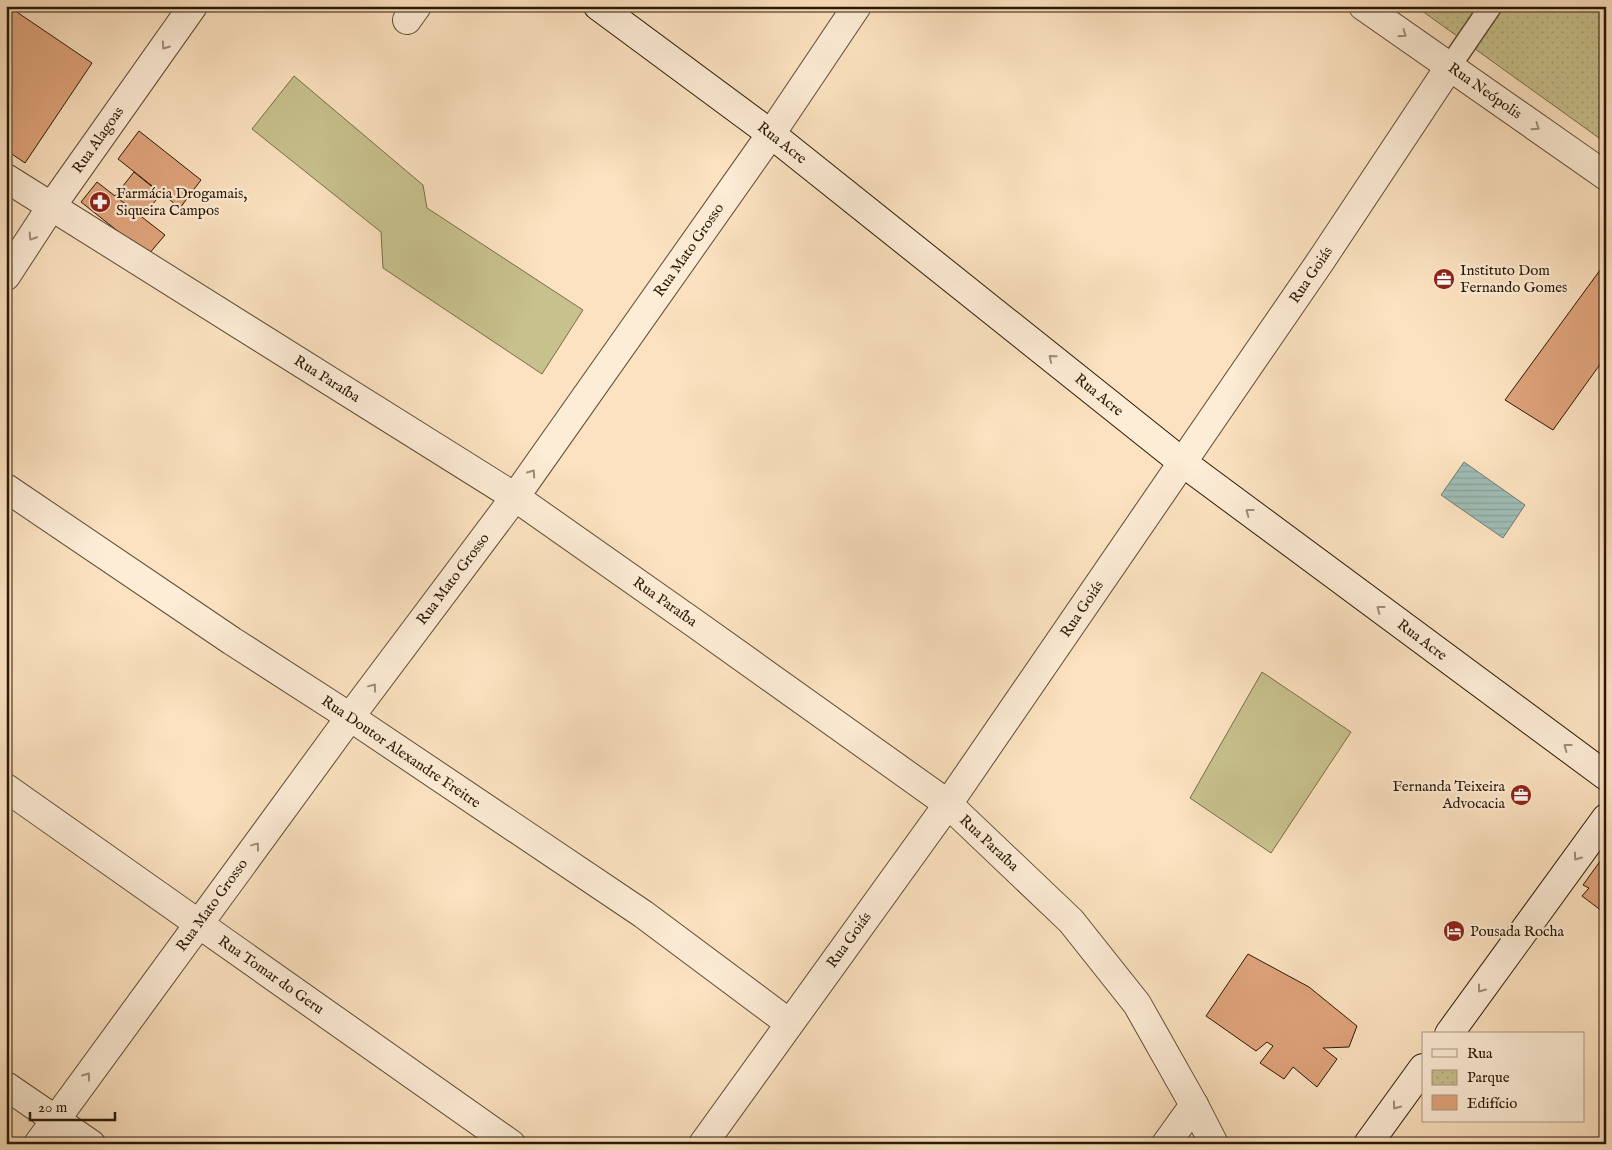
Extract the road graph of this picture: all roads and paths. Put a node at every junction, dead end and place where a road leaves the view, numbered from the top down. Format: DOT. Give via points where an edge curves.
graph roads {
  1 [pos="193,6"];
  2 [pos="598,6"];
  3 [pos="857,6"];
  4 [pos="1363,6"];
  5 [pos="1492,6"];
  6 [pos="1450,66"];
  7 [pos="770,134"];
  8 [pos="1606,176"];
  9 [pos="6,178"];
  10 [pos="51,207"];
  11 [pos="6,276"];
  12 [pos="1182,462"];
  13 [pos="6,488"];
  14 [pos="515,498"];
  15 [pos="350,717"];
  16 [pos="1606,776"];
  17 [pos="6,788"];
  18 [pos="948,804"];
  19 [pos="1606,818"];
  20 [pos="198,924"];
  21 [pos="789,1024"];
  22 [pos="1449,1032"];
  23 [pos="1422,1069"];
  24 [pos="6,1086"];
  25 [pos="1194,1105"];
  26 [pos="55,1120"];
  27 [pos="38,1144"];
  28 [pos="91,1144"];
  29 [pos="512,1144"];
  30 [pos="703,1144"];
  31 [pos="1166,1144"];
  32 [pos="1214,1144"];
  33 [pos="1368,1144"];
  1 -- 10 [label="street, Rua Alagoas, one-way"];
  2 -- 7 [label="street, Rua Acre"];
  3 -- 7 [label="street, Rua Mato Grosso"];
  4 -- 6 [label="street, Rua Neópolis, one-way"];
  5 -- 6 [label="street"];
  6 -- 8 [label="street, Rua Neópolis, one-way"];
  6 -- 12 [label="street, Rua Goiás" via="1328,251"];
  12 -- 7 [label="street, Rua Acre, one-way"];
  14 -- 7 [label="street, Rua Mato Grosso, one-way"];
  9 -- 10 [label="street, Rua Paraíba"];
  10 -- 11 [label="street, Rua Alagoas, one-way"];
  10 -- 14 [label="street, Rua Paraíba"];
  16 -- 12 [label="street, Rua Acre, one-way"];
  12 -- 18 [label="street, Rua Goiás"];
  13 -- 15 [label="street, Rua Doutor Alexandre Freitre"];
  15 -- 14 [label="street, Rua Mato Grosso, one-way"];
  14 -- 18 [label="street, Rua Paraíba"];
  20 -- 15 [label="street, Rua Mato Grosso, one-way"];
  15 -- 21 [label="street, Rua Doutor Alexandre Freitre" via="643,914"];
  17 -- 20 [label="street, Rua Tomar do Geru"];
  18 -- 21 [label="street, Rua Goiás"];
  18 -- 25 [label="street, Rua Paraíba" via="1071,921 1137,1004"];
  19 -- 22 [label="street, one-way"];
  26 -- 20 [label="street, Rua Mato Grosso, one-way"];
  20 -- 29 [label="street, Rua Tomar do Geru"];
  21 -- 30 [label="street, Rua Goiás"];
  23 -- 33 [label="street, one-way"];
  24 -- 26 [label="street"];
  25 -- 31 [label="street"];
  25 -- 32 [label="street, Rua Paraíba"];
  26 -- 27 [label="street, Rua Mato Grosso"];
  26 -- 28 [label="street"];
}
